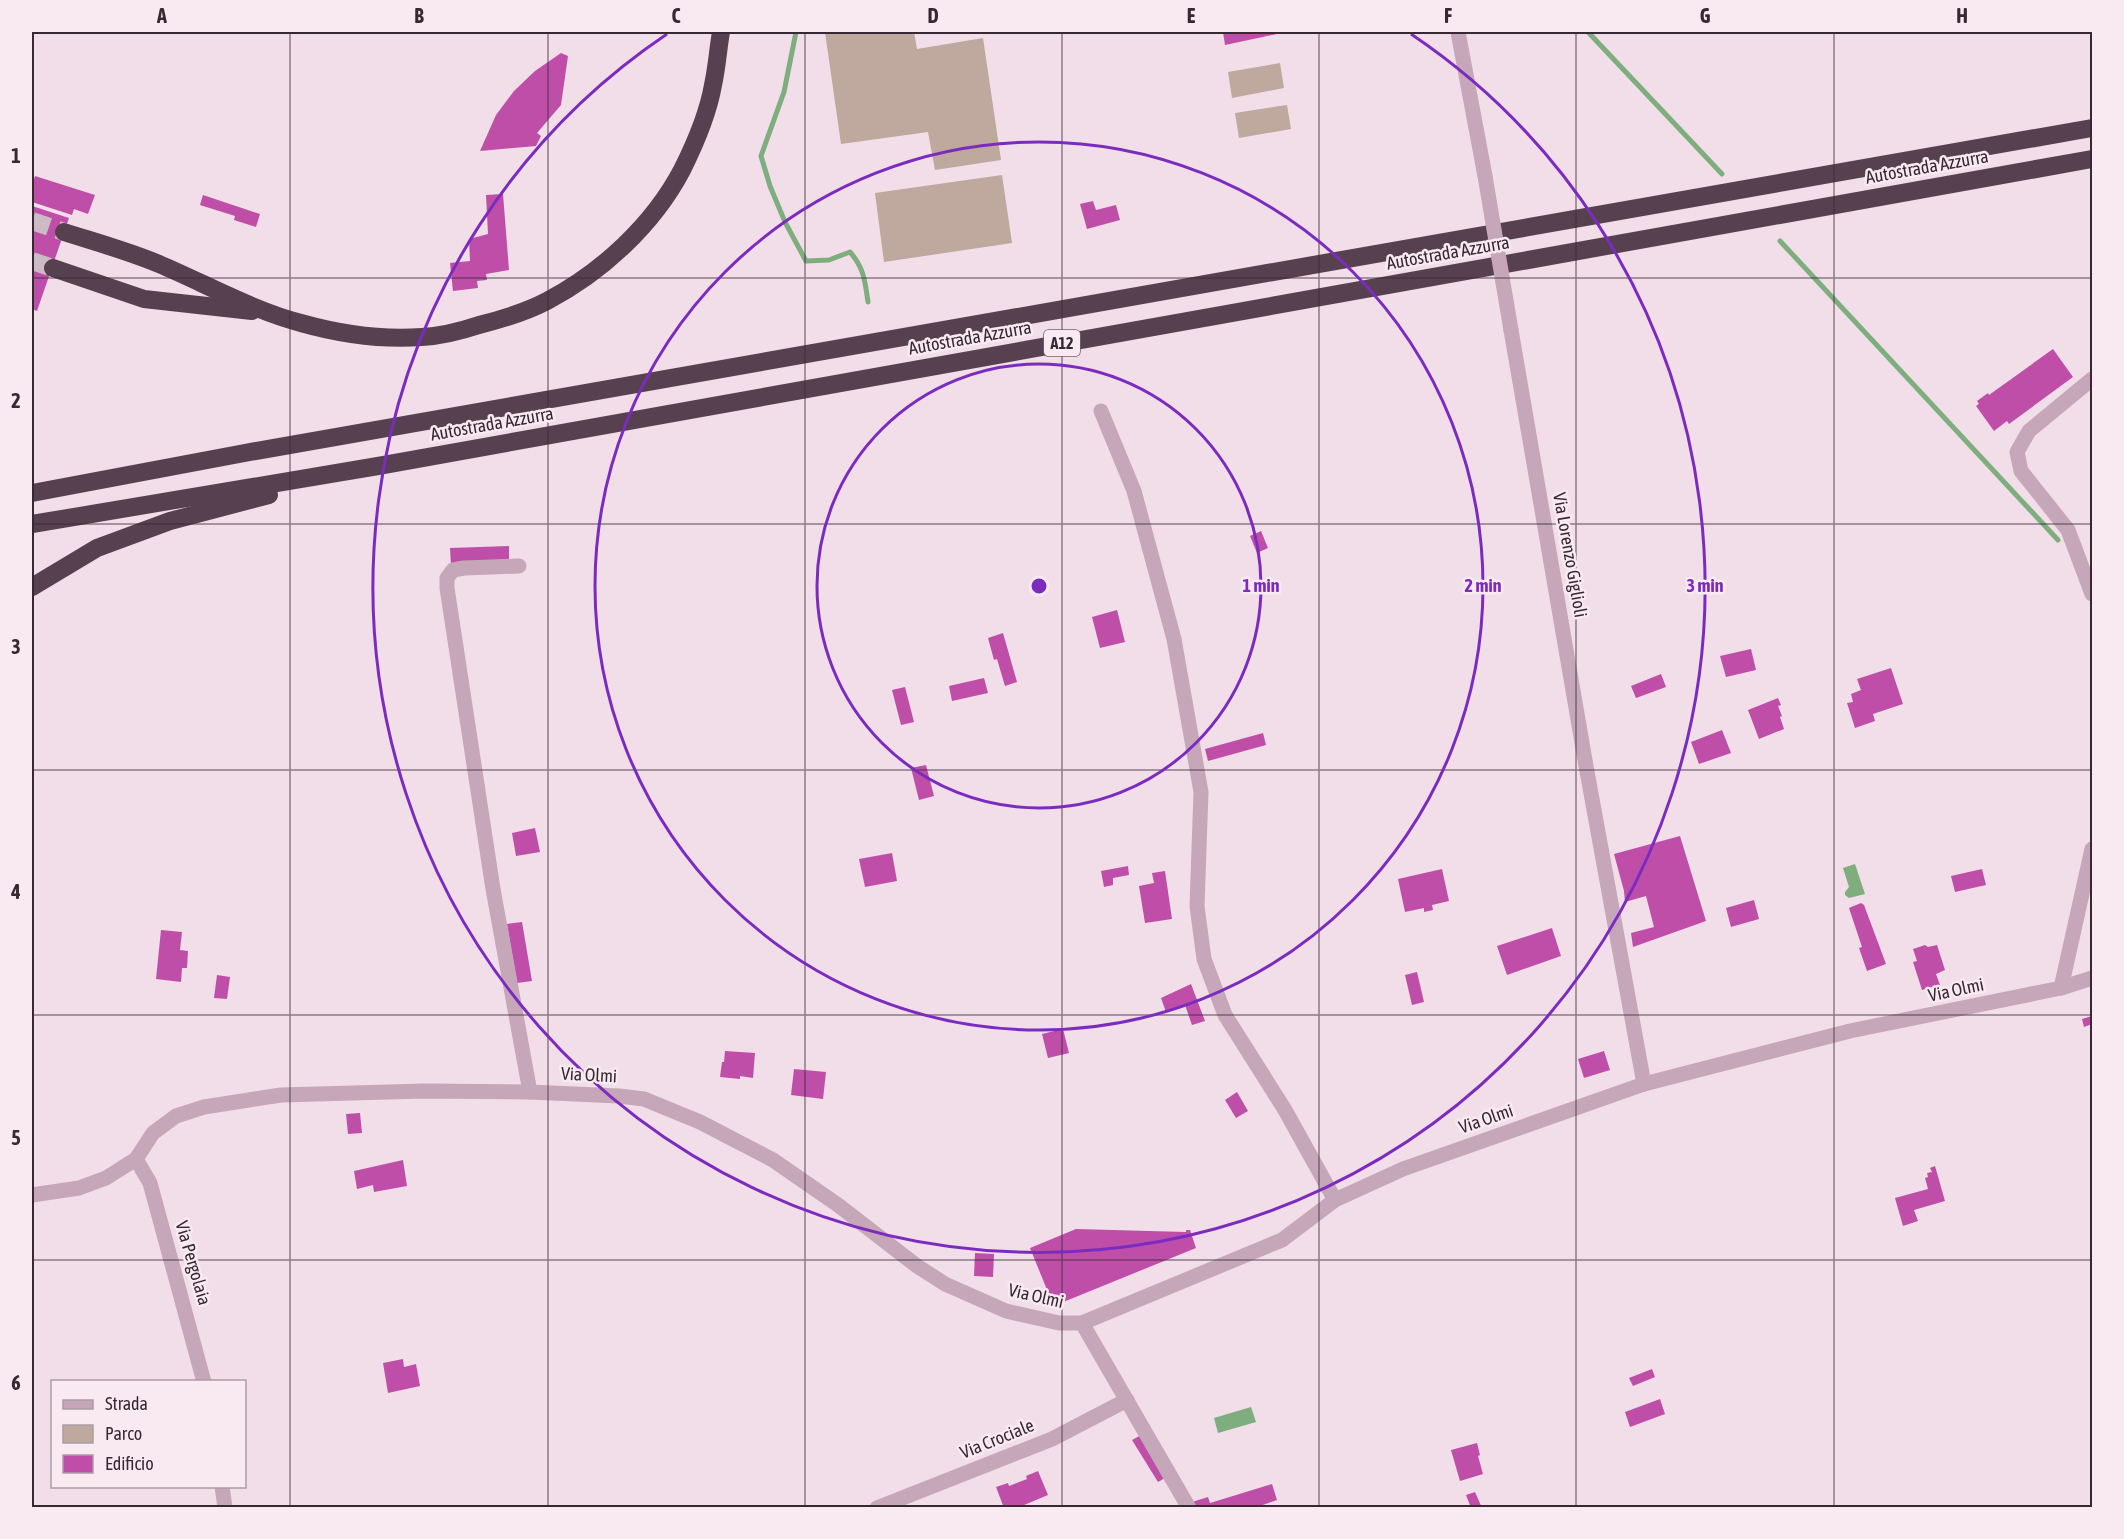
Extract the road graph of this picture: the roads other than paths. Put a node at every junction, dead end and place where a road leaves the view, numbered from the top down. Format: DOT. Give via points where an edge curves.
graph roads {
  1 [pos="714,32"];
  2 [pos="721,32"];
  3 [pos="728,32"];
  4 [pos="1458,32"];
  5 [pos="717,51"];
  6 [pos="2092,128"];
  7 [pos="2092,159"];
  8 [pos="64,232"];
  9 [pos="52,268"];
  10 [pos="271,313"];
  11 [pos="2092,379"];
  12 [pos="1101,411"];
  13 [pos="378,466"];
  14 [pos="32,491"];
  15 [pos="32,524"];
  16 [pos="519,566"];
  17 [pos="32,587"];
  18 [pos="2092,594"];
  19 [pos="2092,849"];
  20 [pos="2092,978"];
  21 [pos="2061,988"];
  22 [pos="1644,1084"];
  23 [pos="530,1092"];
  24 [pos="135,1159"];
  25 [pos="32,1195"];
  26 [pos="1335,1200"];
  27 [pos="1082,1323"];
  28 [pos="203,1380"];
  29 [pos="1127,1400"];
  30 [pos="222,1488"];
  31 [pos="225,1508"];
  32 [pos="877,1508"];
  33 [pos="1189,1508"];
  1 -- 5 [label="highway"];
  2 -- 5 [label="highway"];
  3 -- 5 [label="highway"];
  4 -- 22 [label="street, Via Lorenzo Giglioli, bridge"];
  5 -- 10 [label="highway" via="705,116 664,199 622,249 572,287 517,315 454,333 423,337 358,335"];
  6 -- 14 [label="highway, Autostrada Azzurra / A12"];
  7 -- 13 [label="highway, Autostrada Azzurra / A12"];
  8 -- 10 [label="highway" via="156,262"];
  9 -- 10 [label="highway" via="144,299"];
  11 -- 18 [label="street" via="2029,431 2017,452 2020,471 2067,530"];
  12 -- 26 [label="street" via="1138,502 1180,668 1201,792 1197,906 1204,959 1225,1015 1285,1110"];
  13 -- 15 [label="highway, Autostrada Azzurra / A12"];
  13 -- 17 [label="highway" via="170,521 97,548"];
  16 -- 23 [label="street" via="453,570 447,578 447,588"];
  19 -- 21 [label="street"];
  20 -- 21 [label="street, Via Olmi"];
  21 -- 22 [label="street, Via Olmi" via="1850,1031"];
  22 -- 26 [label="street, Via Olmi" via="1403,1169"];
  23 -- 24 [label="street, Via Olmi" via="280,1095 204,1107 176,1116 153,1133"];
  23 -- 27 [label="street, Via Olmi" via="644,1099 700,1122 772,1160 945,1284 1006,1311 1059,1323"];
  24 -- 25 [label="street, Via Olmi" via="106,1178 79,1188"];
  24 -- 28 [label="street, Via Pergolaia" via="150,1183"];
  26 -- 27 [label="street, Via Olmi" via="1282,1240"];
  27 -- 29 [label="street"];
  29 -- 32 [label="street, Via Crociale" via="1052,1438"];
  29 -- 33 [label="street"];
  30 -- 31 [label="street"];
}
